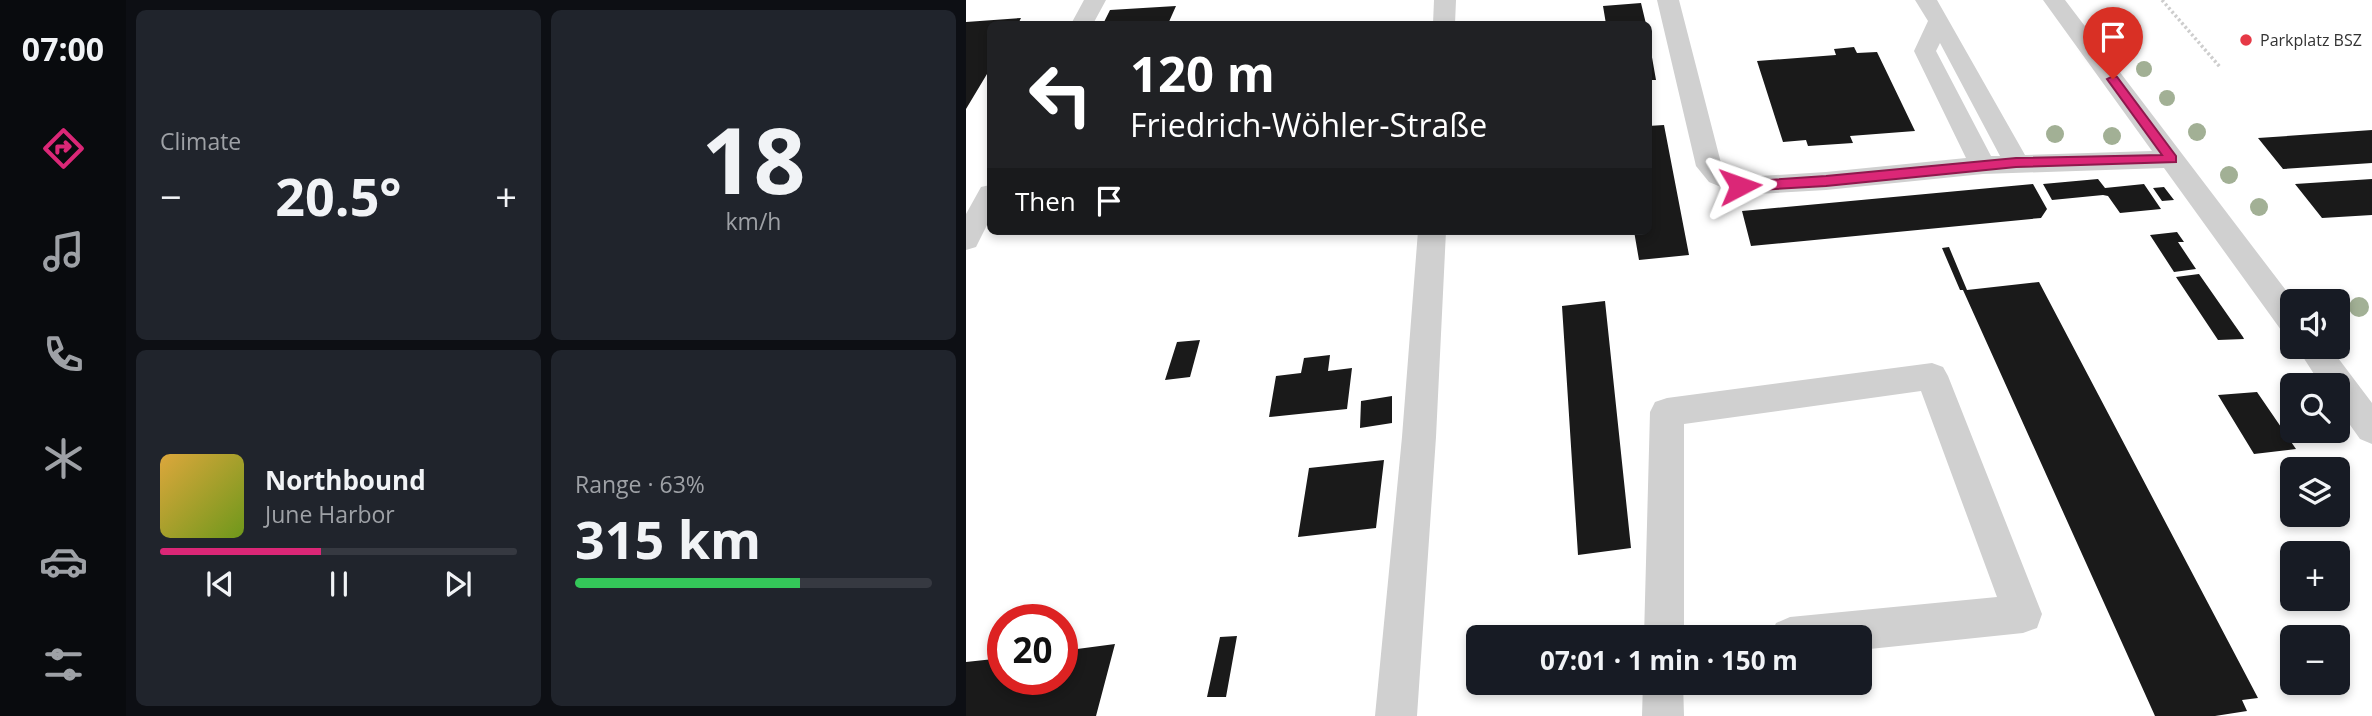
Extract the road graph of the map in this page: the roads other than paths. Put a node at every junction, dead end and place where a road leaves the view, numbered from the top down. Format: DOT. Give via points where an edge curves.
graph roads {
  1 [pos="1095,0"];
  2 [pos="1445,0"];
  3 [pos="1668,0"];
  4 [pos="2054,0"];
  5 [pos="1932,10"];
  6 [pos="1084,21"];
  7 [pos="1444,21"];
  8 [pos="2172,159"];
  9 [pos="2016,162"];
  10 [pos="1983,165"];
  11 [pos="987,200"];
  12 [pos="1432,235"];
  13 [pos="966,240"];
  14 [pos="2280,305"];
  15 [pos="2321,359"];
  16 [pos="2372,429"];
  17 [pos="1664,625"];
  18 [pos="1872,629"];
  19 [pos="1663,695"];
  20 [pos="1396,716"];
  21 [pos="1662,716"];
  1 -- 6 [label="street"];
  2 -- 7 [label="street"];
  3 -- 10 [label="street" via="1704,153 1709,166 1731,184 1826,181"];
  4 -- 8 [label="street"];
  5 -- 9 [label="street"];
  5 -- 10 [label="street" via="1925,51"];
  8 -- 9 [label="street"];
  8 -- 14 [label="street"];
  9 -- 10 [label="street"];
  11 -- 13 [label="street"];
  12 -- 20 [label="street"];
  15 -- 16 [label="street"];
  17 -- 18 [label="street" via="1667,412 1932,376 2023,614"];
  19 -- 21 [label="street"];
}
